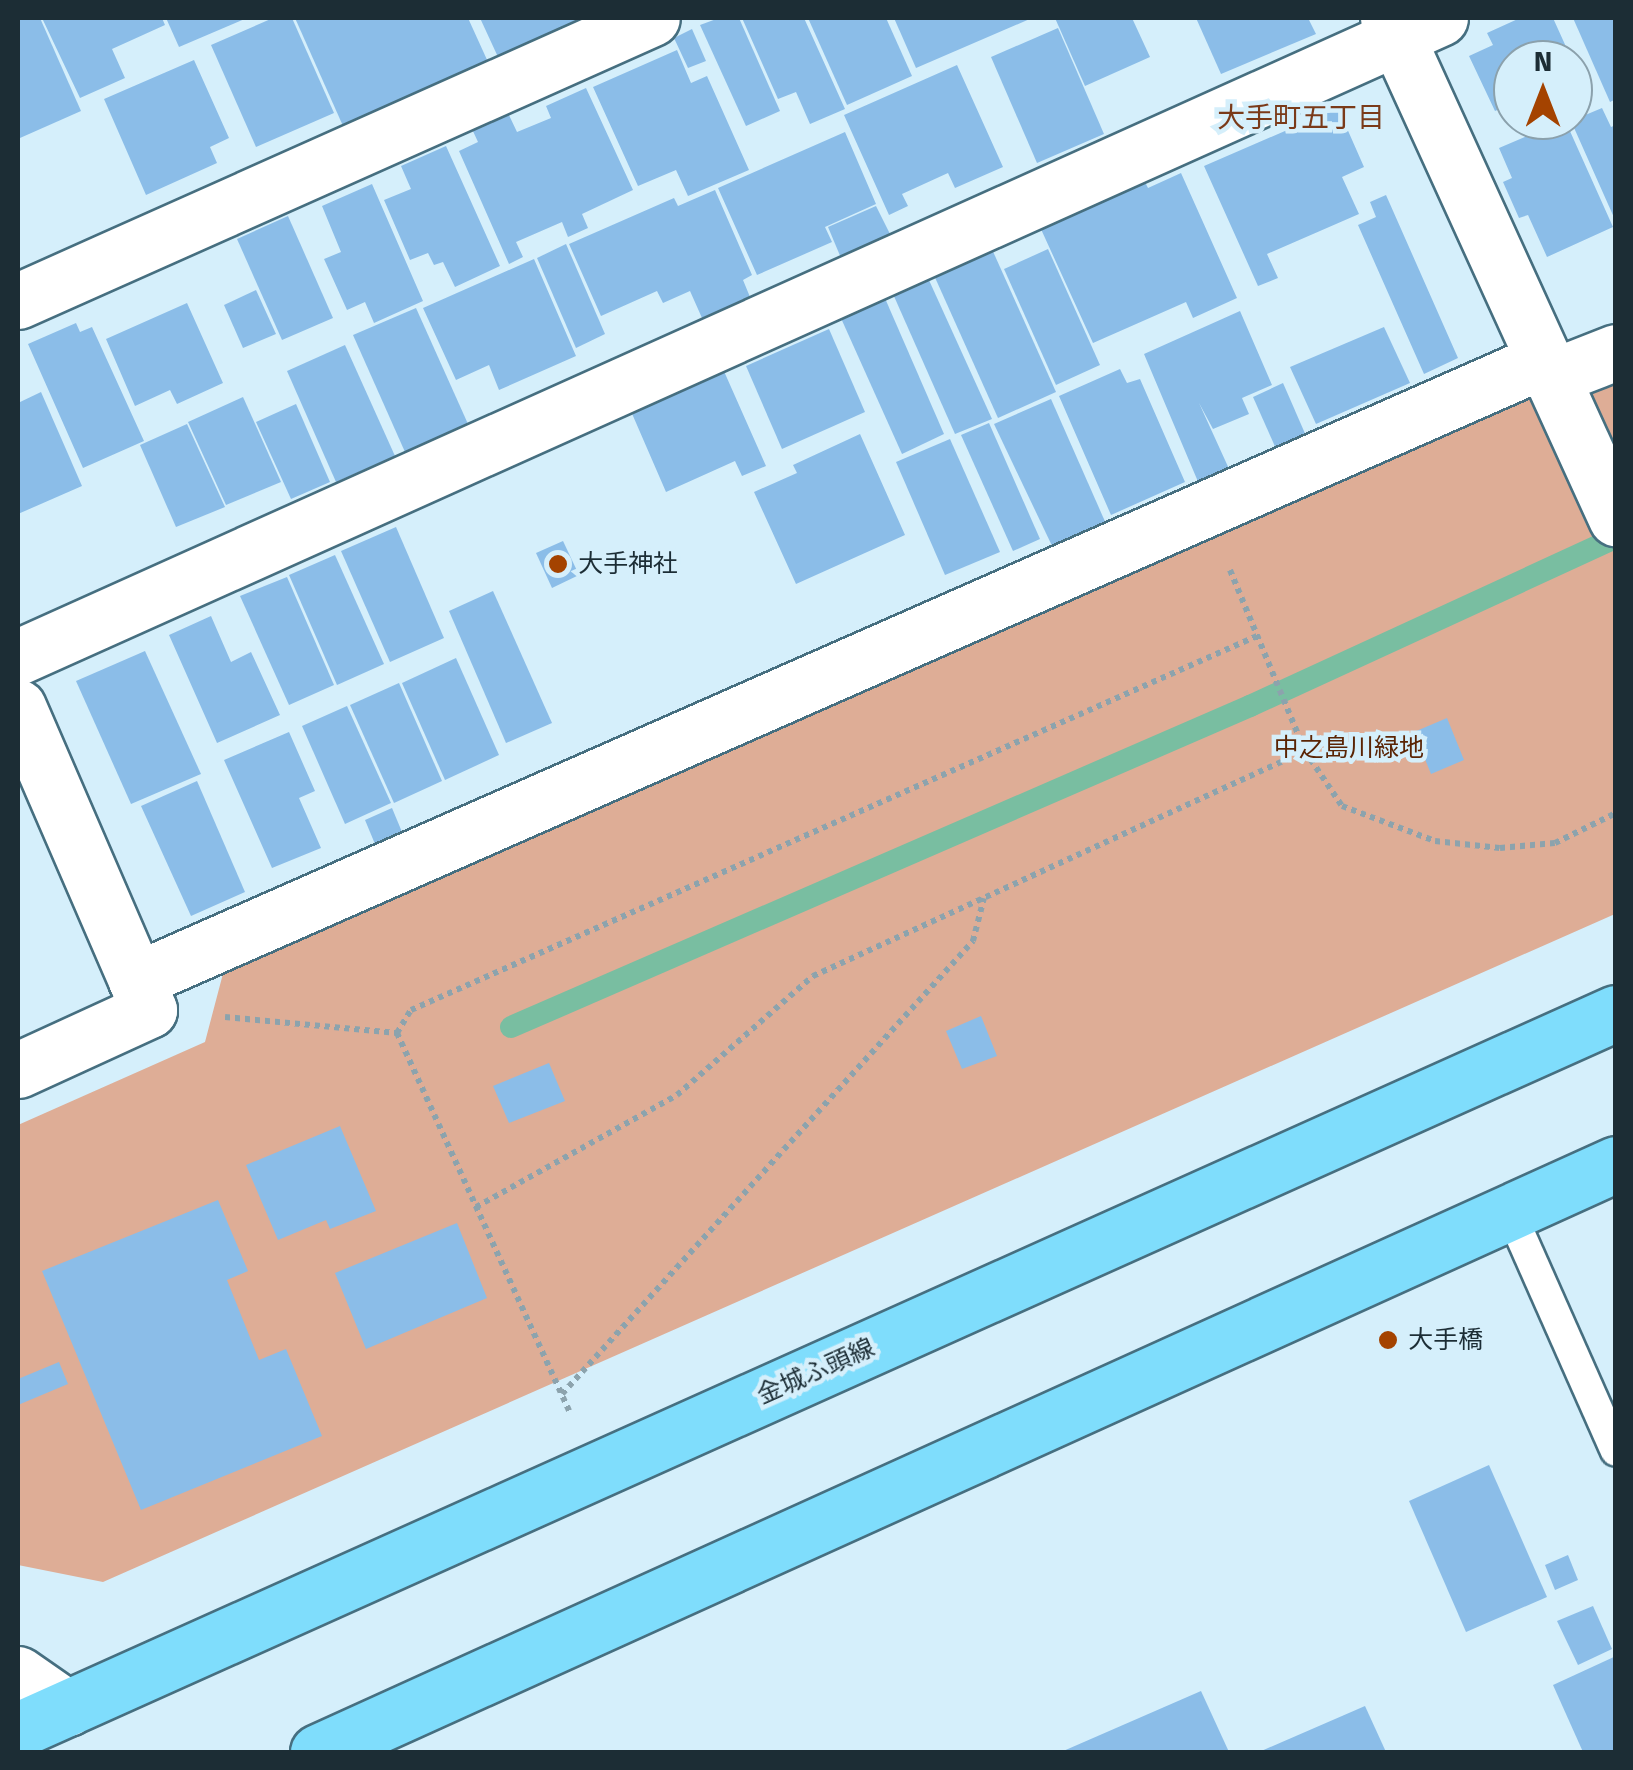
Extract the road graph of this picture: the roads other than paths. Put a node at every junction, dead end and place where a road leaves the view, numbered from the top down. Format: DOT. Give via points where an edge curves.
graph roads {
  1 [pos="652,18"];
  2 [pos="1408,24"];
  3 [pos="18,302"];
  4 [pos="1616,352"];
  5 [pos="1548,369"];
  6 [pos="1616,518"];
  7 [pos="18,657"];
  8 [pos="18,707"];
  9 [pos="142,995"];
  10 [pos="1616,1014"];
  11 [pos="18,1070"];
  12 [pos="1616,1164"];
  13 [pos="1510,1212"];
  14 [pos="1616,1451"];
  15 [pos="18,1674"];
  16 [pos="67,1708"];
  17 [pos="18,1730"];
  18 [pos="318,1752"];
  1 -- 3 [label="street"];
  2 -- 5 [label="street"];
  2 -- 7 [label="street"];
  4 -- 5 [label="street"];
  5 -- 6 [label="street"];
  5 -- 9 [label="street" via="1204,509"];
  8 -- 9 [label="street"];
  9 -- 11 [label="street"];
  10 -- 16 [label="main road, 金城ふ頭線"];
  12 -- 13 [label="main road"];
  13 -- 14 [label="lane"];
  13 -- 18 [label="main road"];
  15 -- 16 [label="street"];
  16 -- 17 [label="main road, 金城ふ頭線"];
}
